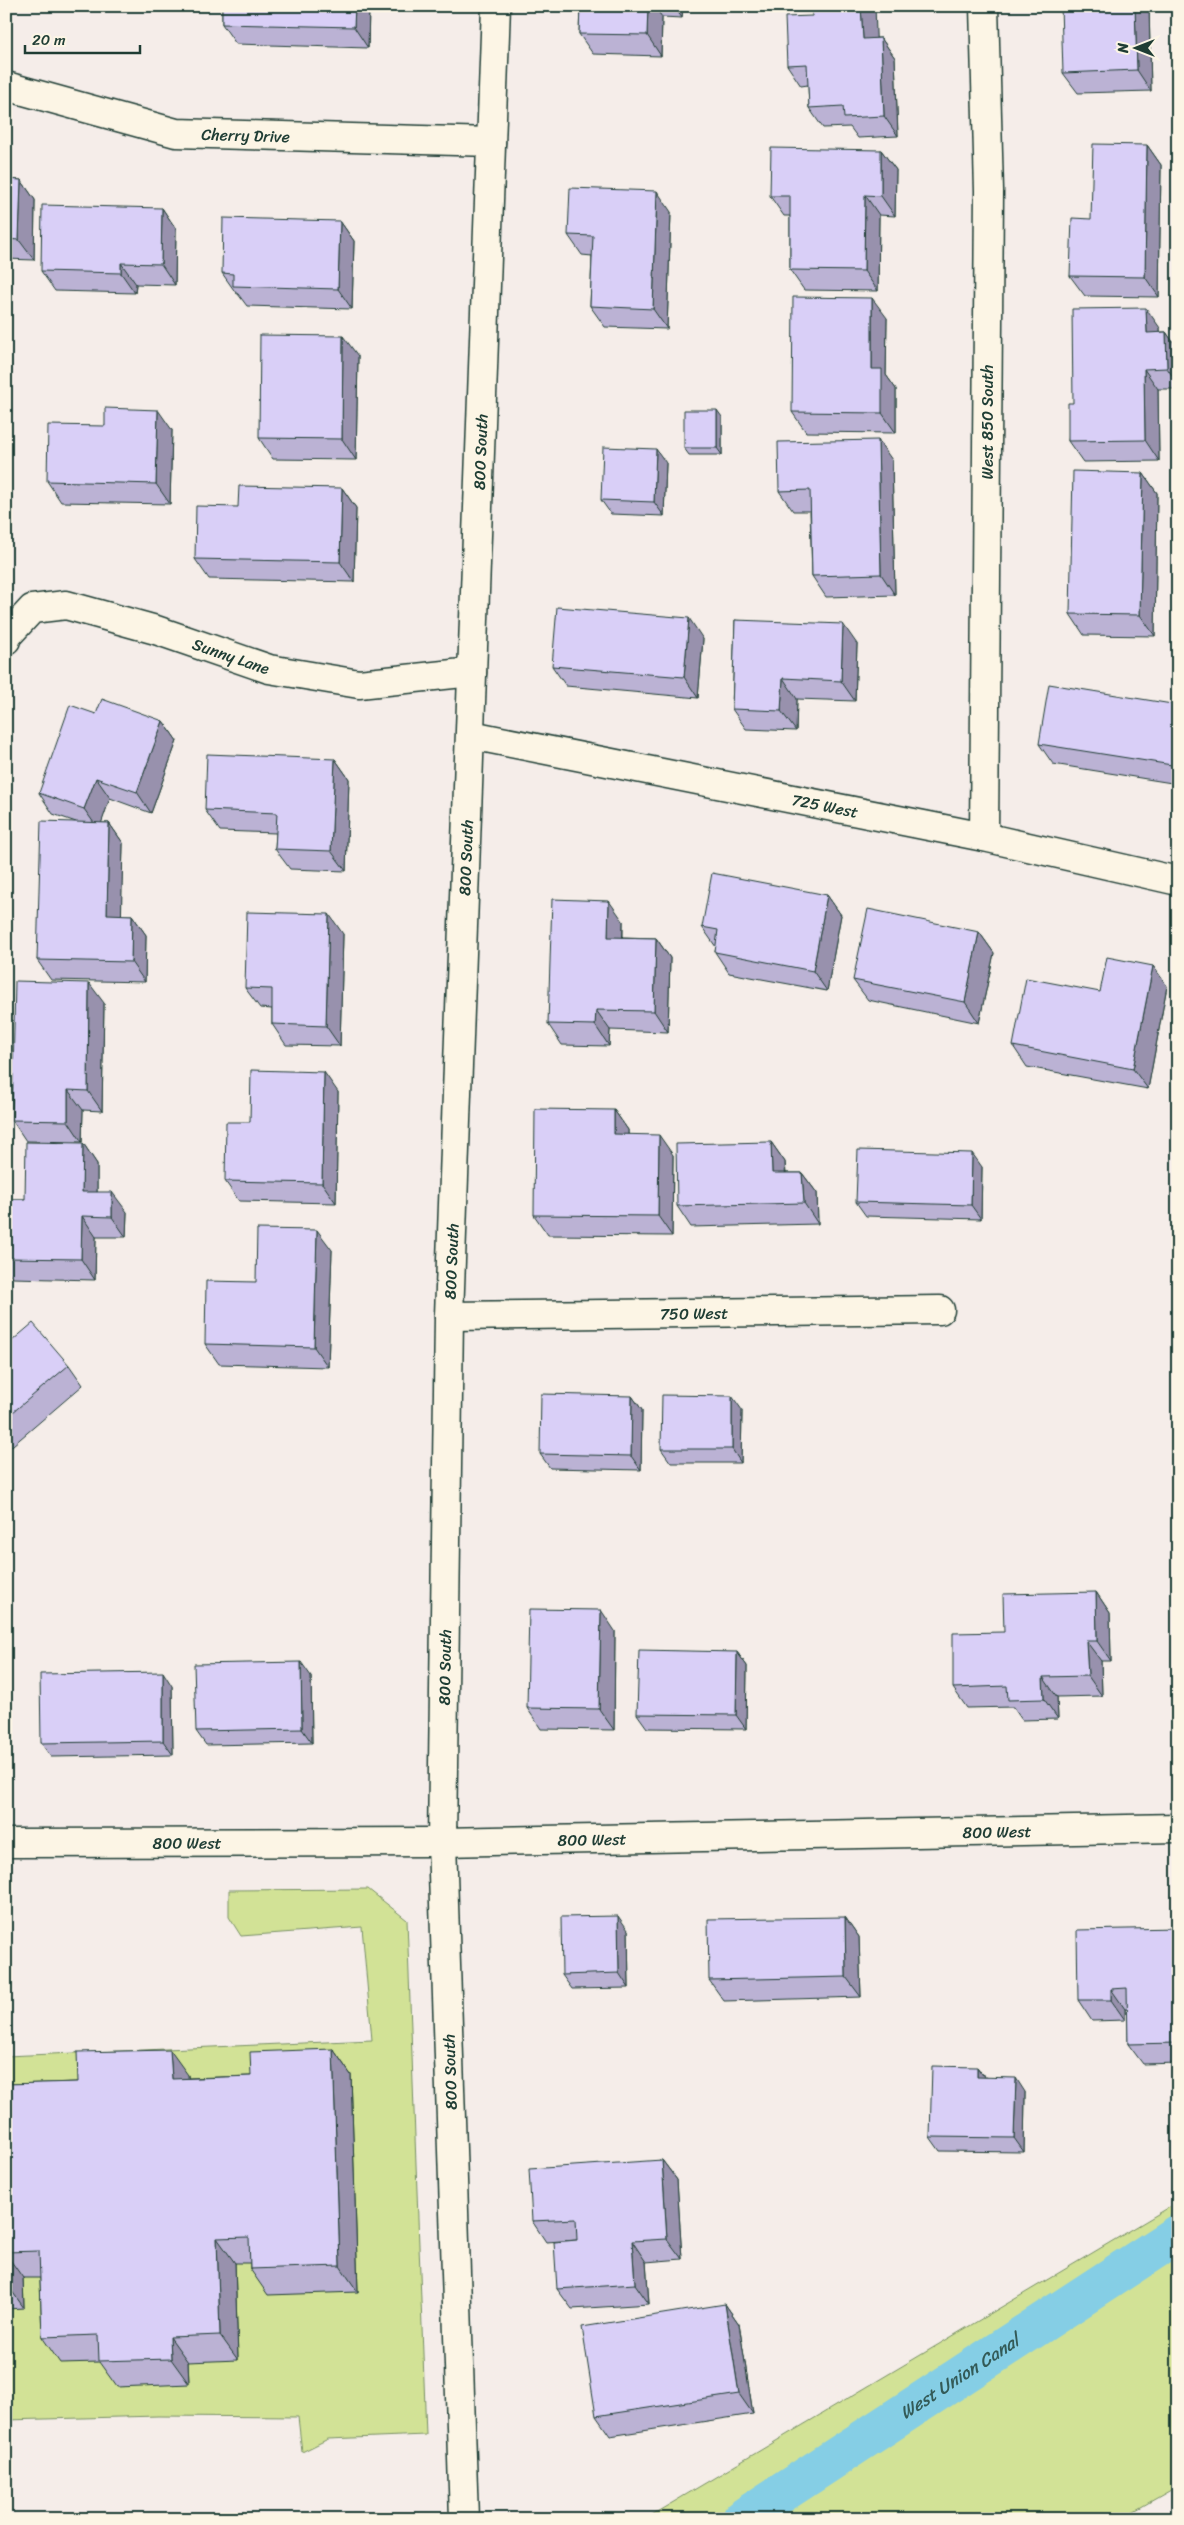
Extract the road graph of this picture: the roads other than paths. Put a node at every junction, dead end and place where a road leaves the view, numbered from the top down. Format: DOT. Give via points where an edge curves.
graph roads {
  1 [pos="496,6"];
  2 [pos="984,6"];
  3 [pos="6,86"];
  4 [pos="491,142"];
  5 [pos="6,640"];
  6 [pos="472,672"];
  7 [pos="471,735"];
  8 [pos="984,837"];
  9 [pos="1178,882"];
  10 [pos="940,1310"];
  11 [pos="449,1316"];
  12 [pos="1178,1828"];
  13 [pos="442,1842"];
  14 [pos="6,1843"];
  15 [pos="464,2519"];
  1 -- 4 [label="street, 800 South"];
  2 -- 8 [label="street, West 850 South" via="989,190"];
  3 -- 4 [label="street, Cherry Drive" via="176,133"];
  4 -- 6 [label="street, 800 South"];
  5 -- 6 [label="street, Sunny Lane" via="32,609 66,605 156,630 268,669 359,684"];
  6 -- 7 [label="street, 800 South"];
  7 -- 8 [label="street, 725 West"];
  7 -- 11 [label="street, 800 South"];
  8 -- 9 [label="street, 725 West"];
  10 -- 11 [label="street, 750 West"];
  11 -- 13 [label="street, 800 South"];
  12 -- 13 [label="street, 800 West"];
  13 -- 14 [label="street, 800 West"];
  13 -- 15 [label="street, 800 South"];
}
